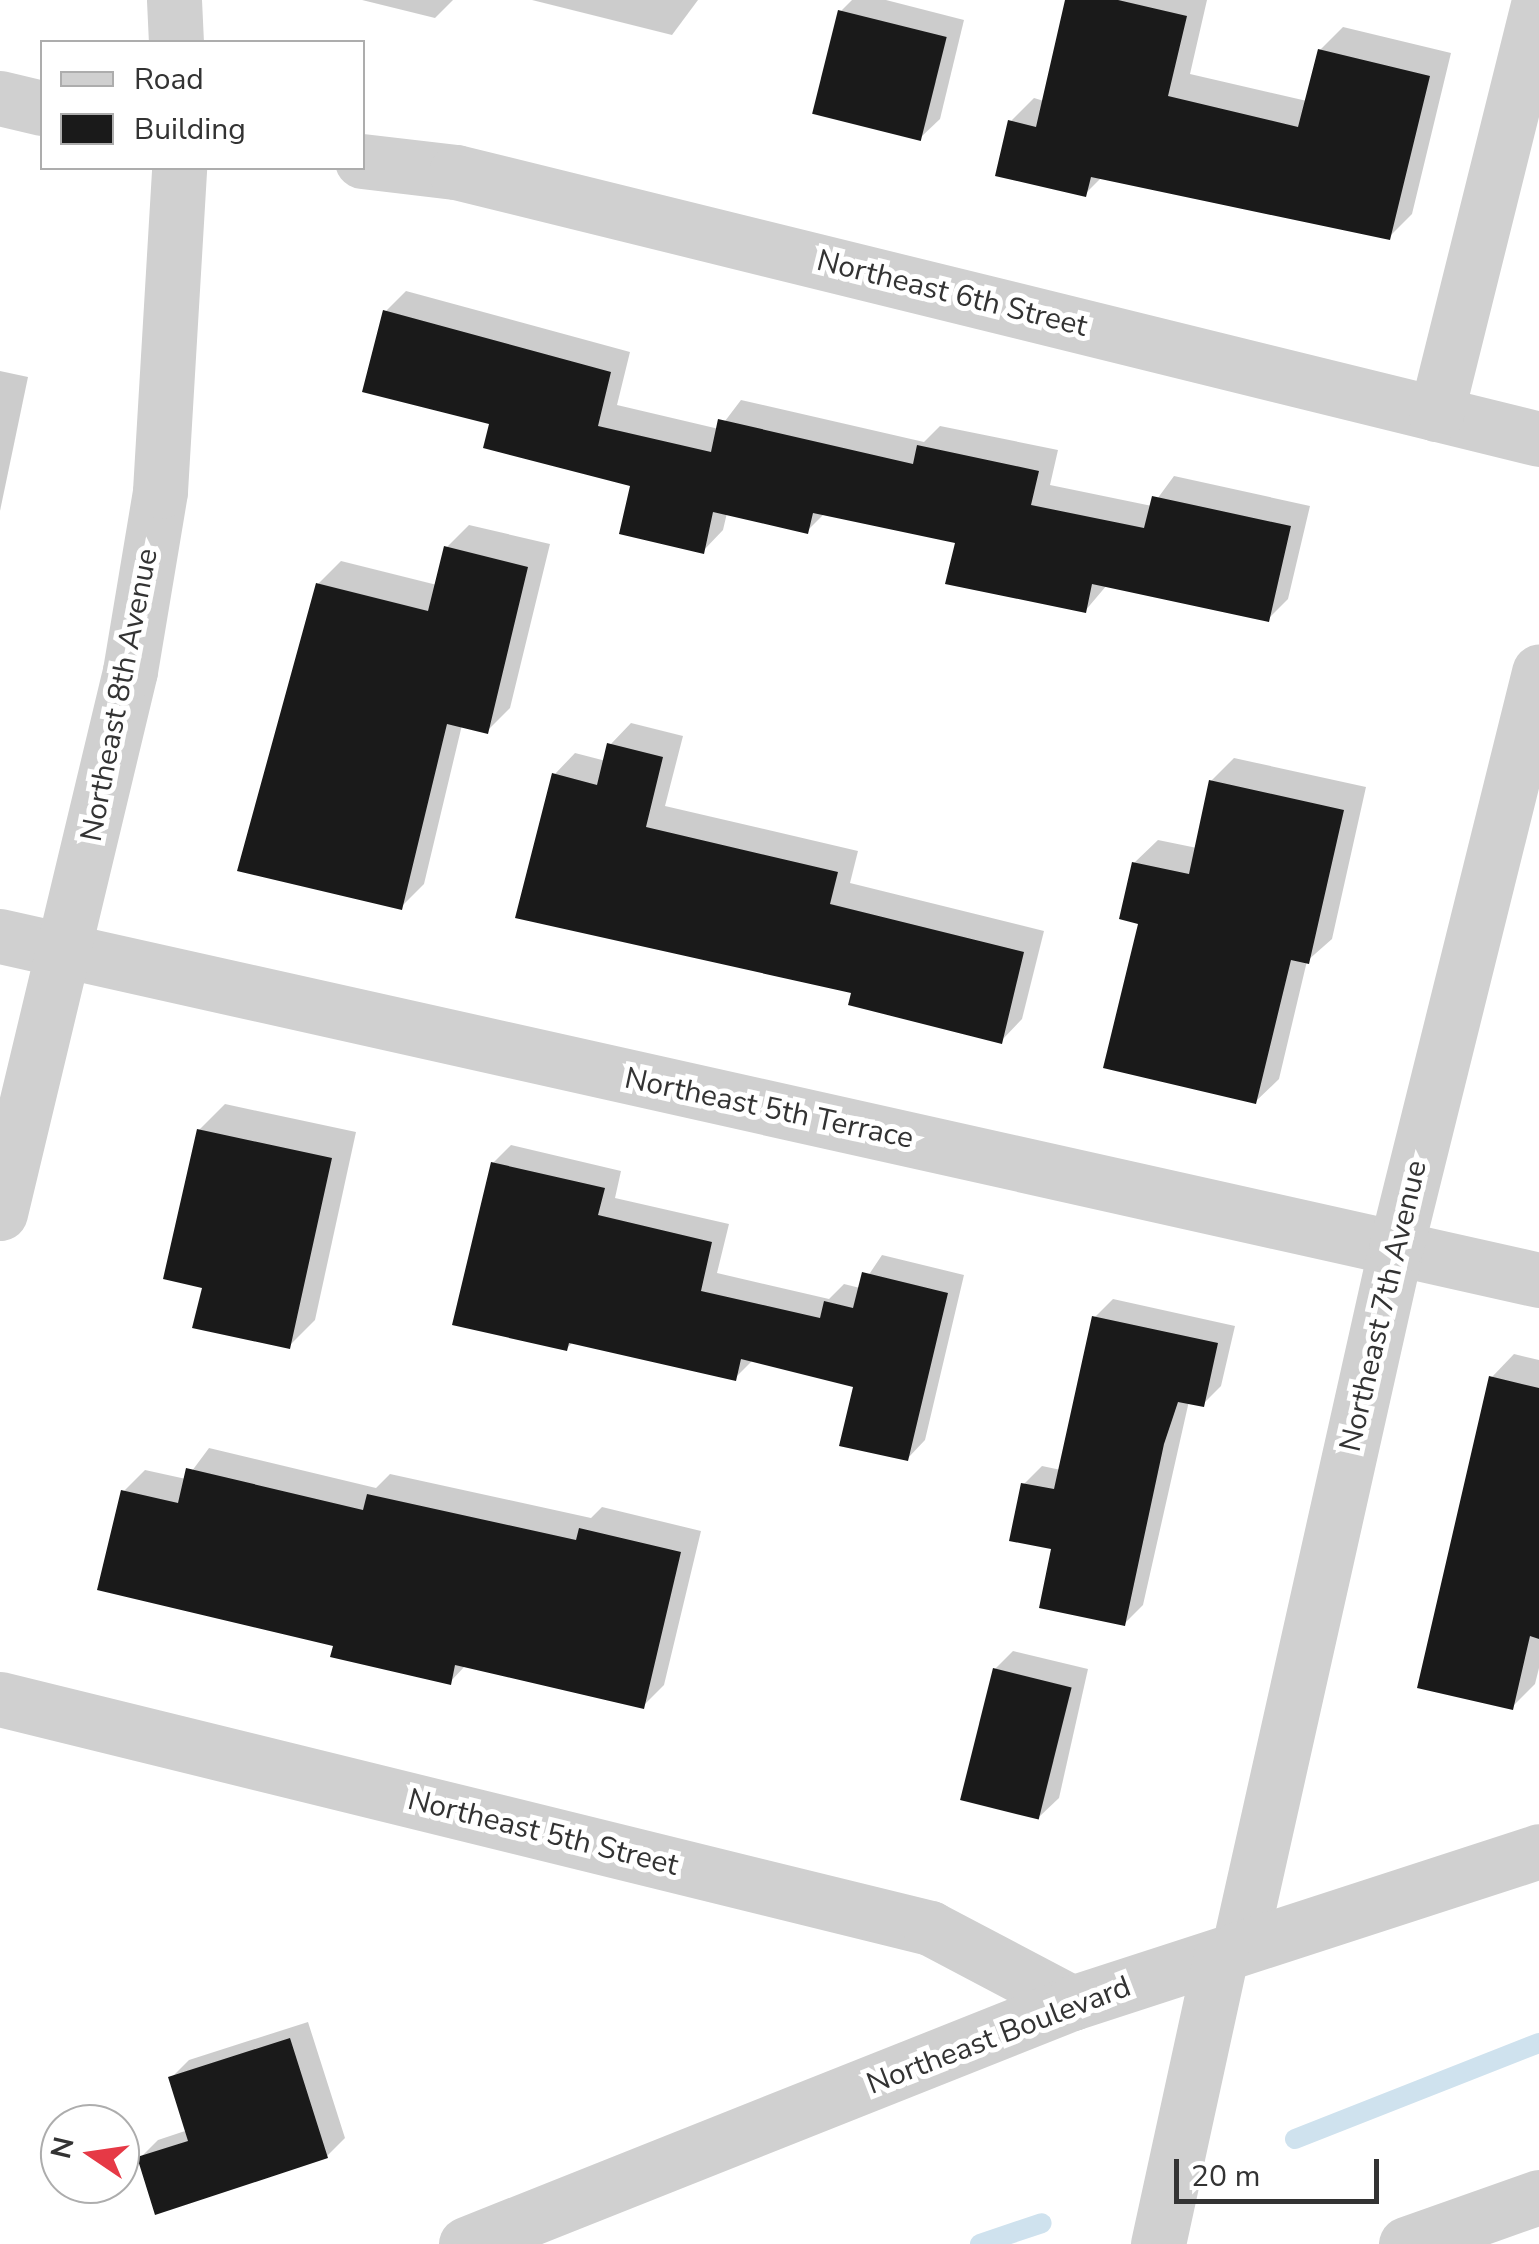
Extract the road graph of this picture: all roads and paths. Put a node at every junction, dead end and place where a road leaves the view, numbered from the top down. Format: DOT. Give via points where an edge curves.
graph roads {
  1 [pos="174,0"];
  2 [pos="1538,0"];
  3 [pos="176,40"];
  4 [pos="0,98"];
  5 [pos="40,108"];
  6 [pos="365,161"];
  7 [pos="179,170"];
  8 [pos="1436,414"];
  9 [pos="1539,438"];
  10 [pos="1539,672"];
  11 [pos="0,936"];
  12 [pos="65,952"];
  13 [pos="0,1213"];
  14 [pos="1396,1248"];
  15 [pos="1539,1280"];
  16 [pos="0,1699"];
  17 [pos="1539,1850"];
  18 [pos="1231,1950"];
  19 [pos="1072,2003"];
  20 [pos="1539,2197"];
  21 [pos="466,2244"];
  22 [pos="1158,2244"];
  23 [pos="1406,2244"];
  1 -- 3 [label="street"];
  2 -- 8 [label="street"];
  4 -- 5 [label="street"];
  6 -- 8 [label="street, Northeast 6th Street" via="456,172"];
  7 -- 12 [label="street, Northeast 8th Avenue" via="160,491 130,671"];
  8 -- 9 [label="street, Northeast 6th Street"];
  10 -- 14 [label="street, Northeast 7th Avenue"];
  11 -- 12 [label="street, Northeast 5th Terrace"];
  12 -- 13 [label="street, Northeast 8th Avenue"];
  12 -- 14 [label="street, Northeast 5th Terrace"];
  14 -- 15 [label="street, Northeast 5th Terrace"];
  14 -- 18 [label="street, Northeast 7th Avenue"];
  16 -- 19 [label="street, Northeast 5th Street" via="930,1928"];
  17 -- 18 [label="street, Northeast Boulevard"];
  18 -- 19 [label="street, Northeast Boulevard"];
  18 -- 22 [label="street, Northeast 7th Avenue"];
  19 -- 21 [label="street, Northeast Boulevard"];
  20 -- 23 [label="street"];
}
